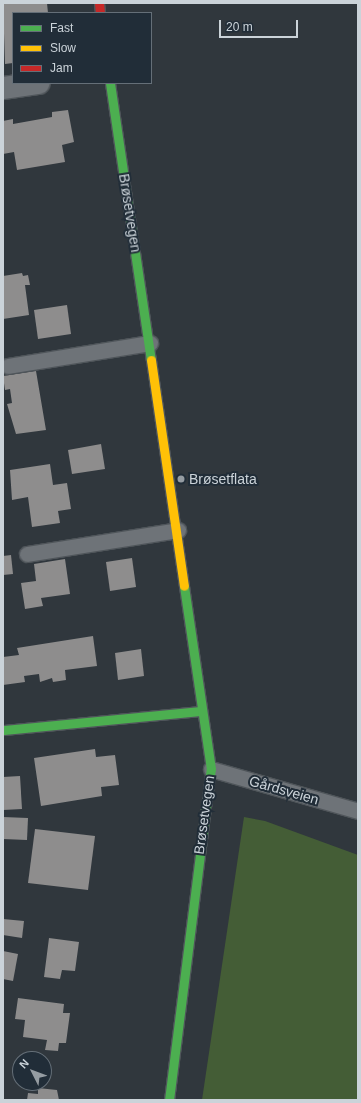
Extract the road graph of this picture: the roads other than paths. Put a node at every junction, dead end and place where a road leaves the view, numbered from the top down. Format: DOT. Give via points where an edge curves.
graph roads {
  1 [pos="32,84"];
  2 [pos="110,84"];
  3 [pos="3,88"];
  4 [pos="150,343"];
  5 [pos="8,366"];
  6 [pos="178,530"];
  7 [pos="27,554"];
  8 [pos="202,711"];
  9 [pos="3,730"];
  10 [pos="211,769"];
  11 [pos="358,810"];
  12 [pos="169,1100"];
  1 -- 3 [label="street"];
  2 -- 4 [label="street, Brøsetvegen"];
  4 -- 5 [label="lane"];
  4 -- 6 [label="street, Brøsetvegen"];
  6 -- 7 [label="lane"];
  6 -- 8 [label="street, Brøsetvegen"];
  8 -- 9 [label="street"];
  8 -- 10 [label="street, Brøsetvegen"];
  10 -- 11 [label="lane, Gårdsveien"];
  10 -- 12 [label="street, Brøsetvegen"];
}
